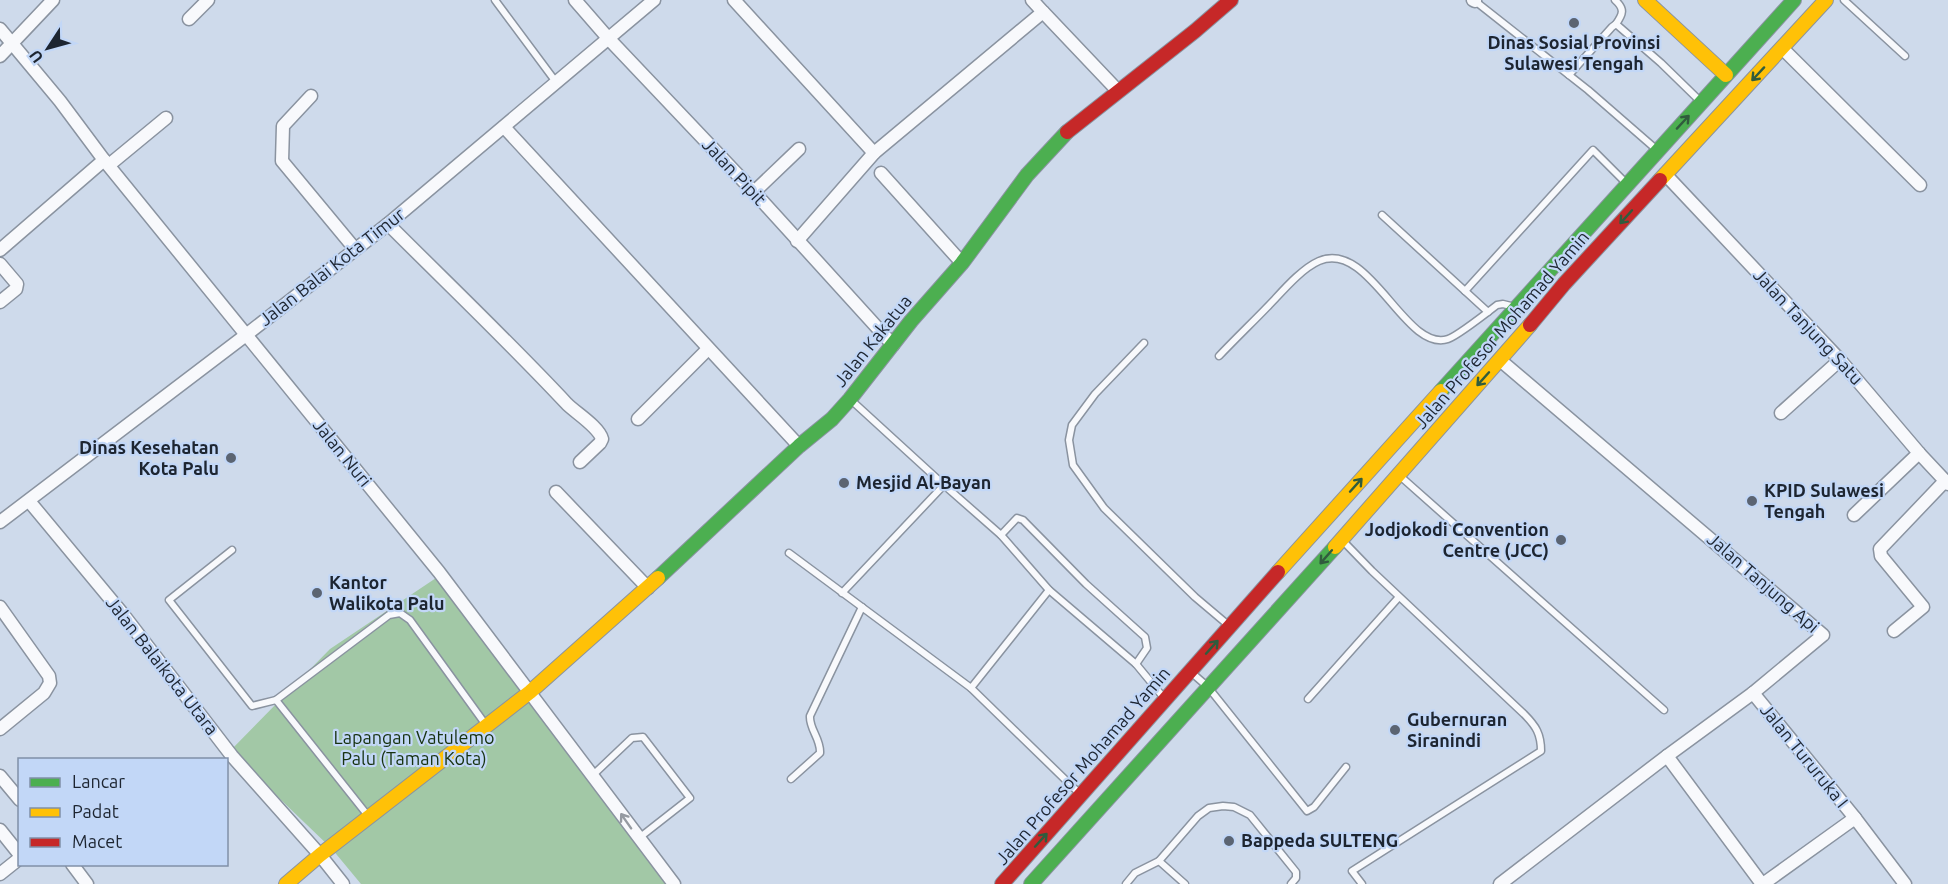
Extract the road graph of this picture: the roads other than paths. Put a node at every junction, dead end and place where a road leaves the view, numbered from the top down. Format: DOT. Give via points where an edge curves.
graph roads {
  1 [pos="52,0"];
  2 [pos="208,0"];
  3 [pos="495,0"];
  4 [pos="574,0"];
  5 [pos="654,0"];
  6 [pos="734,0"];
  7 [pos="1032,0"];
  8 [pos="1231,0"];
  9 [pos="1474,0"];
  10 [pos="1615,0"];
  11 [pos="1645,0"];
  12 [pos="1794,0"];
  13 [pos="1826,0"];
  14 [pos="1844,0"];
  15 [pos="1043,12"];
  16 [pos="189,19"];
  17 [pos="1616,24"];
  18 [pos="0,29"];
  19 [pos="608,38"];
  20 [pos="12,44"];
  21 [pos="1782,48"];
  22 [pos="0,56"];
  23 [pos="1905,56"];
  24 [pos="1569,75"];
  25 [pos="1726,75"];
  26 [pos="556,83"];
  27 [pos="1118,91"];
  28 [pos="311,96"];
  29 [pos="1702,102"];
  30 [pos="166,118"];
  31 [pos="504,128"];
  32 [pos="799,149"];
  33 [pos="1658,150"];
  34 [pos="874,153"];
  35 [pos="106,162"];
  36 [pos="881,173"];
  37 [pos="1665,174"];
  38 [pos="1628,184"];
  39 [pos="1920,185"];
  40 [pos="754,192"];
  41 [pos="1382,215"];
  42 [pos="388,224"];
  43 [pos="797,241"];
  44 [pos="355,249"];
  45 [pos="0,250"];
  46 [pos="962,263"];
  47 [pos="0,264"];
  48 [pos="1465,291"];
  49 [pos="0,302"];
  50 [pos="1515,308"];
  51 [pos="1488,312"];
  52 [pos="246,335"];
  53 [pos="1144,343"];
  54 [pos="893,345"];
  55 [pos="708,349"];
  56 [pos="1219,356"];
  57 [pos="1500,360"];
  58 [pos="1840,360"];
  59 [pos="850,399"];
  60 [pos="1781,413"];
  61 [pos="638,419"];
  62 [pos="799,446"];
  63 [pos="1919,453"];
  64 [pos="579,462"];
  65 [pos="1399,475"];
  66 [pos="1946,482"];
  67 [pos="944,485"];
  68 [pos="556,492"];
  69 [pos="29,501"];
  70 [pos="1854,515"];
  71 [pos="0,522"];
  72 [pos="1322,523"];
  73 [pos="1001,535"];
  74 [pos="1341,539"];
  75 [pos="232,550"];
  76 [pos="789,553"];
  77 [pos="648,588"];
  78 [pos="1049,590"];
  79 [pos="842,593"];
  80 [pos="1399,597"];
  81 [pos="0,607"];
  82 [pos="862,607"];
  83 [pos="1230,627"];
  84 [pos="1894,631"];
  85 [pos="1136,664"];
  86 [pos="1190,671"];
  87 [pos="1208,687"];
  88 [pos="971,688"];
  89 [pos="530,692"];
  90 [pos="1753,693"];
  91 [pos="1165,699"];
  92 [pos="1308,699"];
  93 [pos="276,700"];
  94 [pos="1665,710"];
  95 [pos="486,726"];
  96 [pos="0,729"];
  97 [pos="1667,756"];
  98 [pos="1346,767"];
  99 [pos="593,775"];
  100 [pos="0,776"];
  101 [pos="791,779"];
  102 [pos="1082,795"];
  103 [pos="18,798"];
  104 [pos="370,818"];
  105 [pos="1855,818"];
  106 [pos="0,830"];
  107 [pos="639,839"];
  108 [pos="18,853"];
  109 [pos="320,855"];
  110 [pos="18,858"];
  111 [pos="1159,861"];
  112 [pos="74,866"];
  113 [pos="0,874"];
  114 [pos="1038,879"];
  115 [pos="87,884"];
  116 [pos="286,884"];
  117 [pos="343,884"];
  118 [pos="674,884"];
  119 [pos="1002,884"];
  120 [pos="1126,884"];
  121 [pos="1185,884"];
  122 [pos="1291,884"];
  123 [pos="1362,884"];
  124 [pos="1500,884"];
  125 [pos="1762,884"];
  126 [pos="1905,884"];
  1 -- 20 [label="street"];
  2 -- 16 [label="street"];
  3 -- 26 [label="lane"];
  4 -- 19 [label="street, Jalan Pipit"];
  5 -- 19 [label="street, Jalan Balai Kota Timur"];
  6 -- 34 [label="street"];
  7 -- 15 [label="street"];
  8 -- 27 [label="main road, Jalan Kakatua"];
  9 -- 24 [label="lane"];
  10 -- 17 [label="lane" via="1623,9"];
  11 -- 25 [label="main road"];
  12 -- 25 [label="main road, Jalan Profesor Mohamad Yamin"];
  13 -- 21 [label="main road, Jalan Profesor Mohamad Yamin"];
  14 -- 23 [label="lane"];
  15 -- 27 [label="street"];
  15 -- 34 [label="street"];
  17 -- 24 [label="lane"];
  17 -- 29 [label="lane"];
  18 -- 20 [label="street, Jalan Nuri"];
  19 -- 26 [label="street, Jalan Balai Kota Timur"];
  19 -- 40 [label="street, Jalan Pipit"];
  20 -- 22 [label="street"];
  20 -- 35 [label="street, Jalan Nuri"];
  21 -- 37 [label="main road, Jalan Profesor Mohamad Yamin, one-way"];
  21 -- 39 [label="street"];
  24 -- 33 [label="lane"];
  25 -- 29 [label="main road, Jalan Profesor Mohamad Yamin"];
  26 -- 31 [label="street, Jalan Balai Kota Timur"];
  27 -- 46 [label="main road, Jalan Kakatua" via="1047,153"];
  28 -- 44 [label="street" via="283,126 282,161"];
  33 -- 29 [label="main road, Jalan Profesor Mohamad Yamin, one-way"];
  30 -- 35 [label="street"];
  31 -- 42 [label="street, Jalan Balai Kota Timur"];
  31 -- 55 [label="street"];
  32 -- 40 [label="street"];
  33 -- 38 [label="main road, Jalan Profesor Mohamad Yamin"];
  34 -- 43 [label="street"];
  35 -- 45 [label="street"];
  35 -- 52 [label="street, Jalan Nuri"];
  36 -- 46 [label="street"];
  37 -- 57 [label="main road, Jalan Profesor Mohamad Yamin, one-way"];
  37 -- 58 [label="street, Jalan Tanjung Satu"];
  38 -- 48 [label="lane" via="1593,150"];
  38 -- 50 [label="main road, Jalan Profesor Mohamad Yamin"];
  40 -- 43 [label="street, Jalan Pipit"];
  41 -- 48 [label="lane"];
  42 -- 44 [label="street, Jalan Balai Kota Timur"];
  42 -- 64 [label="street" via="600,433 600,443"];
  43 -- 54 [label="street, Jalan Pipit"];
  44 -- 52 [label="street, Jalan Balai Kota Timur"];
  46 -- 54 [label="main road, Jalan Kakatua"];
  47 -- 49 [label="street" via="17,287"];
  48 -- 51 [label="lane"];
  50 -- 51 [label="lane" via="1497,305"];
  72 -- 50 [label="main road, Jalan Profesor Mohamad Yamin, one-way"];
  51 -- 56 [label="lane" via="1448,339 1431,340 1417,331 1357,266 1335,258 1319,261 1295,278"];
  52 -- 69 [label="street, Jalan Balai Kota Timur"];
  52 -- 89 [label="street, Jalan Nuri" via="439,572"];
  53 -- 83 [label="lane" via="1095,394 1072,425 1069,440 1073,465 1104,508"];
  54 -- 59 [label="main road, Jalan Kakatua"];
  55 -- 61 [label="street"];
  55 -- 62 [label="street"];
  57 -- 65 [label="main road, Jalan Profesor Mohamad Yamin, one-way"];
  57 -- 90 [label="street, Jalan Tanjung Api" via="1823,635"];
  58 -- 60 [label="street"];
  58 -- 63 [label="street, Jalan Tanjung Satu"];
  59 -- 62 [label="main road, Jalan Kakatua"];
  59 -- 67 [label="lane"];
  62 -- 77 [label="main road, Jalan Kakatua"];
  63 -- 66 [label="street, Jalan Tanjung Satu"];
  63 -- 70 [label="street"];
  65 -- 74 [label="main road, Jalan Profesor Mohamad Yamin"];
  65 -- 94 [label="lane"];
  66 -- 84 [label="street" via="1880,549 1881,556 1923,607"];
  67 -- 73 [label="lane"];
  67 -- 79 [label="lane"];
  68 -- 77 [label="street"];
  69 -- 71 [label="street, Jalan Balai Kota Timur"];
  69 -- 109 [label="street, Jalan Balaikota Utara" via="232,756"];
  72 -- 74 [label="main road"];
  72 -- 83 [label="main road, Jalan Profesor Mohamad Yamin"];
  73 -- 78 [label="lane"];
  73 -- 85 [label="lane" via="1017,518 1023,520 1145,637 1147,648"];
  74 -- 80 [label="lane"];
  74 -- 87 [label="main road, Jalan Profesor Mohamad Yamin, one-way"];
  75 -- 93 [label="lane" via="170,600 252,706"];
  76 -- 79 [label="lane"];
  77 -- 89 [label="main road, Jalan Kakatua"];
  78 -- 85 [label="lane"];
  78 -- 88 [label="lane"];
  79 -- 82 [label="lane"];
  80 -- 92 [label="lane"];
  80 -- 123 [label="lane" via="1537,727 1541,751 1352,871"];
  81 -- 96 [label="street" via="49,676 50,683 44,693"];
  82 -- 88 [label="lane"];
  82 -- 101 [label="lane" via="810,716 820,753"];
  86 -- 83 [label="main road, Jalan Profesor Mohamad Yamin, one-way"];
  85 -- 91 [label="lane"];
  86 -- 87 [label="lane, Jalan Profesor Mohamad Yamin"];
  86 -- 91 [label="main road, Jalan Profesor Mohamad Yamin"];
  87 -- 98 [label="lane, Jalan Profesor Mohamad Yamin" via="1307,811"];
  87 -- 114 [label="main road, Jalan Profesor Mohamad Yamin"];
  88 -- 102 [label="lane"];
  89 -- 95 [label="main road, Jalan Kakatua"];
  89 -- 99 [label="street, Jalan Nuri"];
  90 -- 97 [label="street, Jalan Tanjung Api"];
  90 -- 105 [label="street, Jalan Tururuka I"];
  91 -- 102 [label="main road, Jalan Profesor Mohamad Yamin"];
  93 -- 95 [label="lane" via="389,615 400,613 410,620"];
  93 -- 104 [label="lane"];
  95 -- 104 [label="main road, Jalan Kakatua"];
  97 -- 124 [label="street, Jalan Tanjung Api"];
  97 -- 125 [label="street"];
  107 -- 99 [label="street, Jalan Nuri, one-way"];
  99 -- 107 [label="lane" via="632,738 644,737 690,798"];
  100 -- 103 [label="street"];
  119 -- 102 [label="main road, Jalan Profesor Mohamad Yamin, one-way"];
  104 -- 109 [label="main road, Jalan Kakatua"];
  105 -- 125 [label="street, Jalan Tururuka I"];
  105 -- 126 [label="street, Jalan Tururuka I"];
  106 -- 108 [label="street"];
  107 -- 118 [label="street, Jalan Nuri"];
  109 -- 116 [label="main road, Jalan Kakatua"];
  109 -- 117 [label="street, Jalan Balaikota Utara"];
  110 -- 113 [label="street"];
  111 -- 120 [label="lane" via="1135,873"];
  111 -- 121 [label="lane"];
  111 -- 122 [label="lane" via="1209,808 1234,807 1250,815 1296,872"];
  112 -- 115 [label="street"];
}
